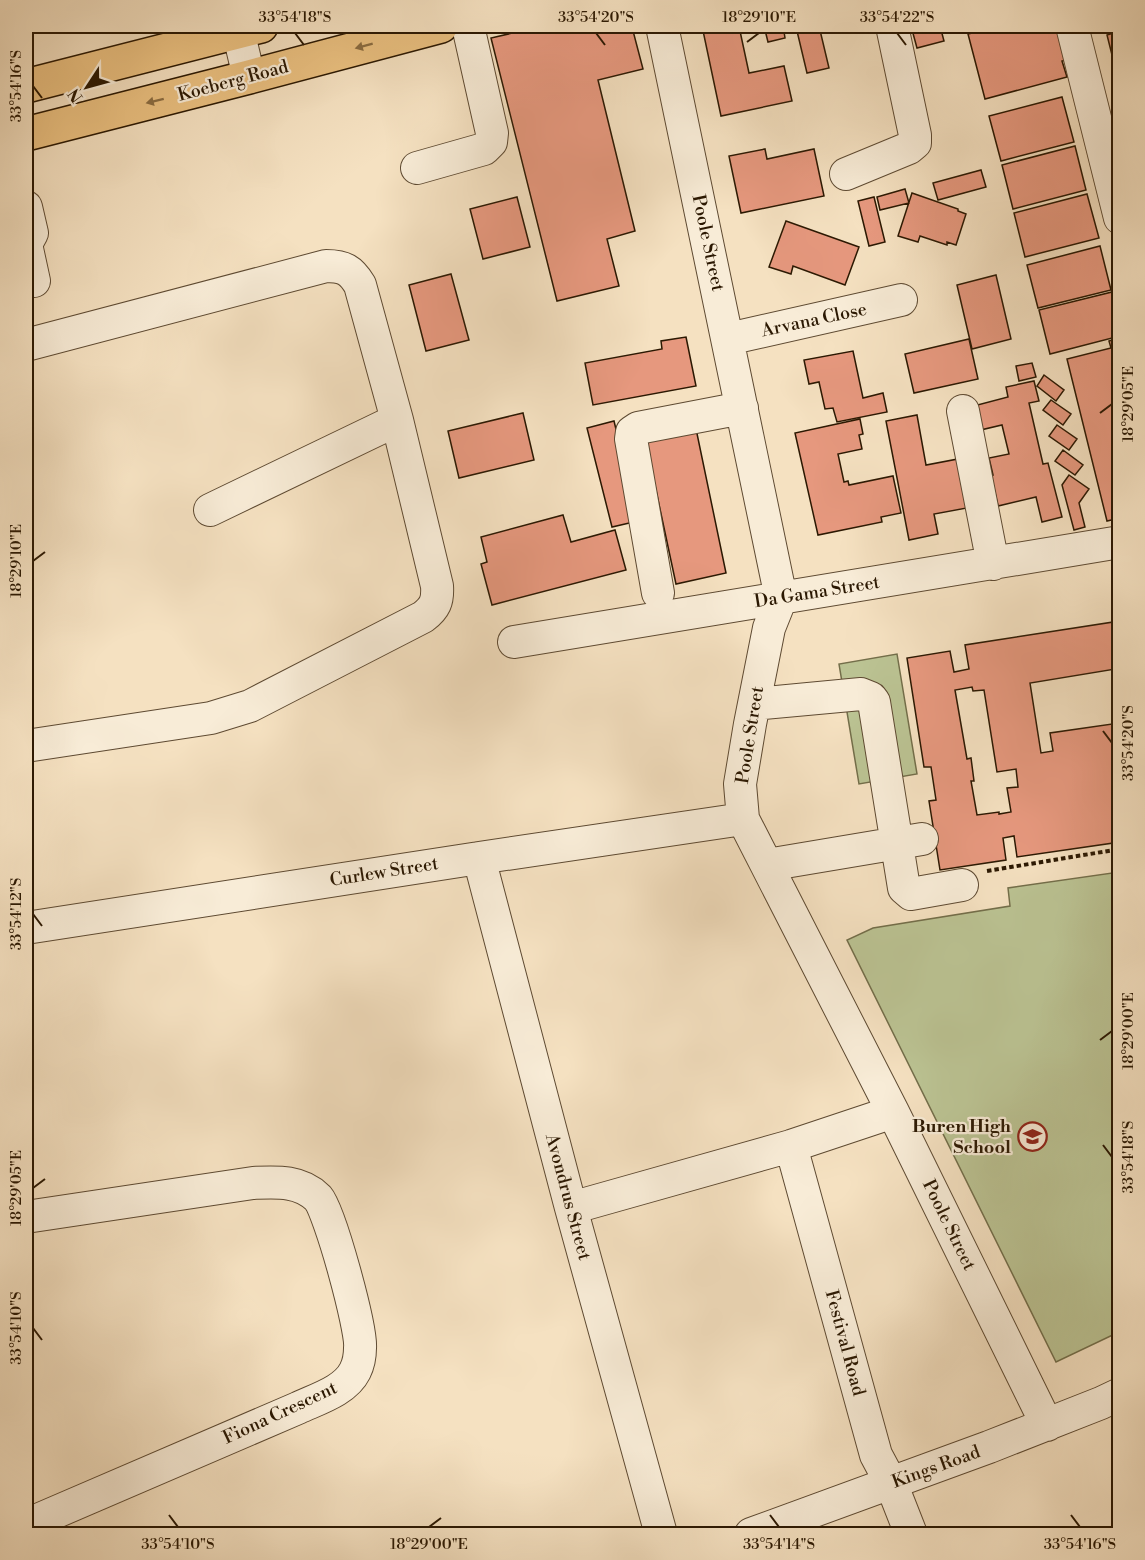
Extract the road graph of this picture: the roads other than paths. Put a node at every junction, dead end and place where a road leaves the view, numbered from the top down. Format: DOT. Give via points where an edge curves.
graph roads {
  1 [pos="441,26"];
  2 [pos="468,26"];
  3 [pos="662,26"];
  4 [pos="892,26"];
  5 [pos="1072,26"];
  6 [pos="245,28"];
  7 [pos="249,77"];
  8 [pos="26,86"];
  9 [pos="26,134"];
  10 [pos="417,168"];
  11 [pos="846,174"];
  12 [pos="26,207"];
  13 [pos="1119,218"];
  14 [pos="26,244"];
  15 [pos="33,281"];
  16 [pos="901,300"];
  17 [pos="728,339"];
  18 [pos="26,345"];
  19 [pos="742,408"];
  20 [pos="963,411"];
  21 [pos="397,420"];
  22 [pos="210,510"];
  23 [pos="1119,542"];
  24 [pos="993,564"];
  25 [pos="657,593"];
  26 [pos="781,598"];
  27 [pos="514,642"];
  28 [pos="754,704"];
  29 [pos="26,746"];
  30 [pos="743,819"];
  31 [pos="909,841"];
  32 [pos="479,858"];
  33 [pos="766,865"];
  34 [pos="962,885"];
  35 [pos="26,928"];
  36 [pos="893,1112"];
  37 [pos="791,1146"];
  38 [pos="571,1208"];
  39 [pos="26,1217"];
  40 [pos="1119,1394"];
  41 [pos="1047,1425"];
  42 [pos="891,1483"];
  43 [pos="26,1525"];
  44 [pos="661,1534"];
  45 [pos="750,1534"];
  46 [pos="911,1534"];
  1 -- 7 [label="main road, Koeberg Road, one-way"];
  2 -- 10 [label="street" via="491,142 484,149"];
  3 -- 17 [label="street, Poole Street"];
  4 -- 11 [label="street" via="915,143"];
  5 -- 13 [label="street"];
  6 -- 7 [label="street"];
  6 -- 8 [label="main road"];
  7 -- 9 [label="main road, Koeberg Road, one-way"];
  12 -- 14 [label="street" via="32,233"];
  14 -- 15 [label="street"];
  16 -- 17 [label="street, Arvana Close"];
  17 -- 19 [label="street, Poole Street"];
  18 -- 21 [label="street" via="326,266 340,266 353,273 360,285"];
  19 -- 25 [label="street" via="632,432"];
  19 -- 26 [label="street, Poole Street"];
  20 -- 24 [label="street"];
  21 -- 22 [label="street"];
  21 -- 29 [label="street" via="437,586 438,599 433,610 250,706 211,718"];
  23 -- 24 [label="street, Da Gama Street"];
  24 -- 26 [label="street, Da Gama Street"];
  26 -- 27 [label="street, Da Gama Street"];
  26 -- 28 [label="street, Poole Street" via="769,628"];
  28 -- 30 [label="street, Poole Street" via="740,784"];
  28 -- 31 [label="street" via="861,694 871,698"];
  30 -- 32 [label="street, Curlew Street"];
  30 -- 33 [label="street, Poole Street"];
  31 -- 33 [label="street"];
  31 -- 34 [label="street" via="904,888 908,893"];
  32 -- 35 [label="street, Curlew Street"];
  32 -- 38 [label="street, Avondrus Street"];
  33 -- 36 [label="street, Poole Street"];
  36 -- 37 [label="street"];
  36 -- 41 [label="street, Poole Street"];
  37 -- 38 [label="street"];
  37 -- 42 [label="street, Festival Road" via="876,1455"];
  38 -- 44 [label="street, Avondrus Street"];
  39 -- 43 [label="street, Fiona Crescent" via="253,1183 301,1186 318,1199 328,1218 357,1322 360,1348 355,1371 342,1387"];
  40 -- 41 [label="street, Kings Road"];
  41 -- 42 [label="street, Kings Road"];
  42 -- 45 [label="street, Kings Road"];
  42 -- 46 [label="street, Festival Road"];
}
